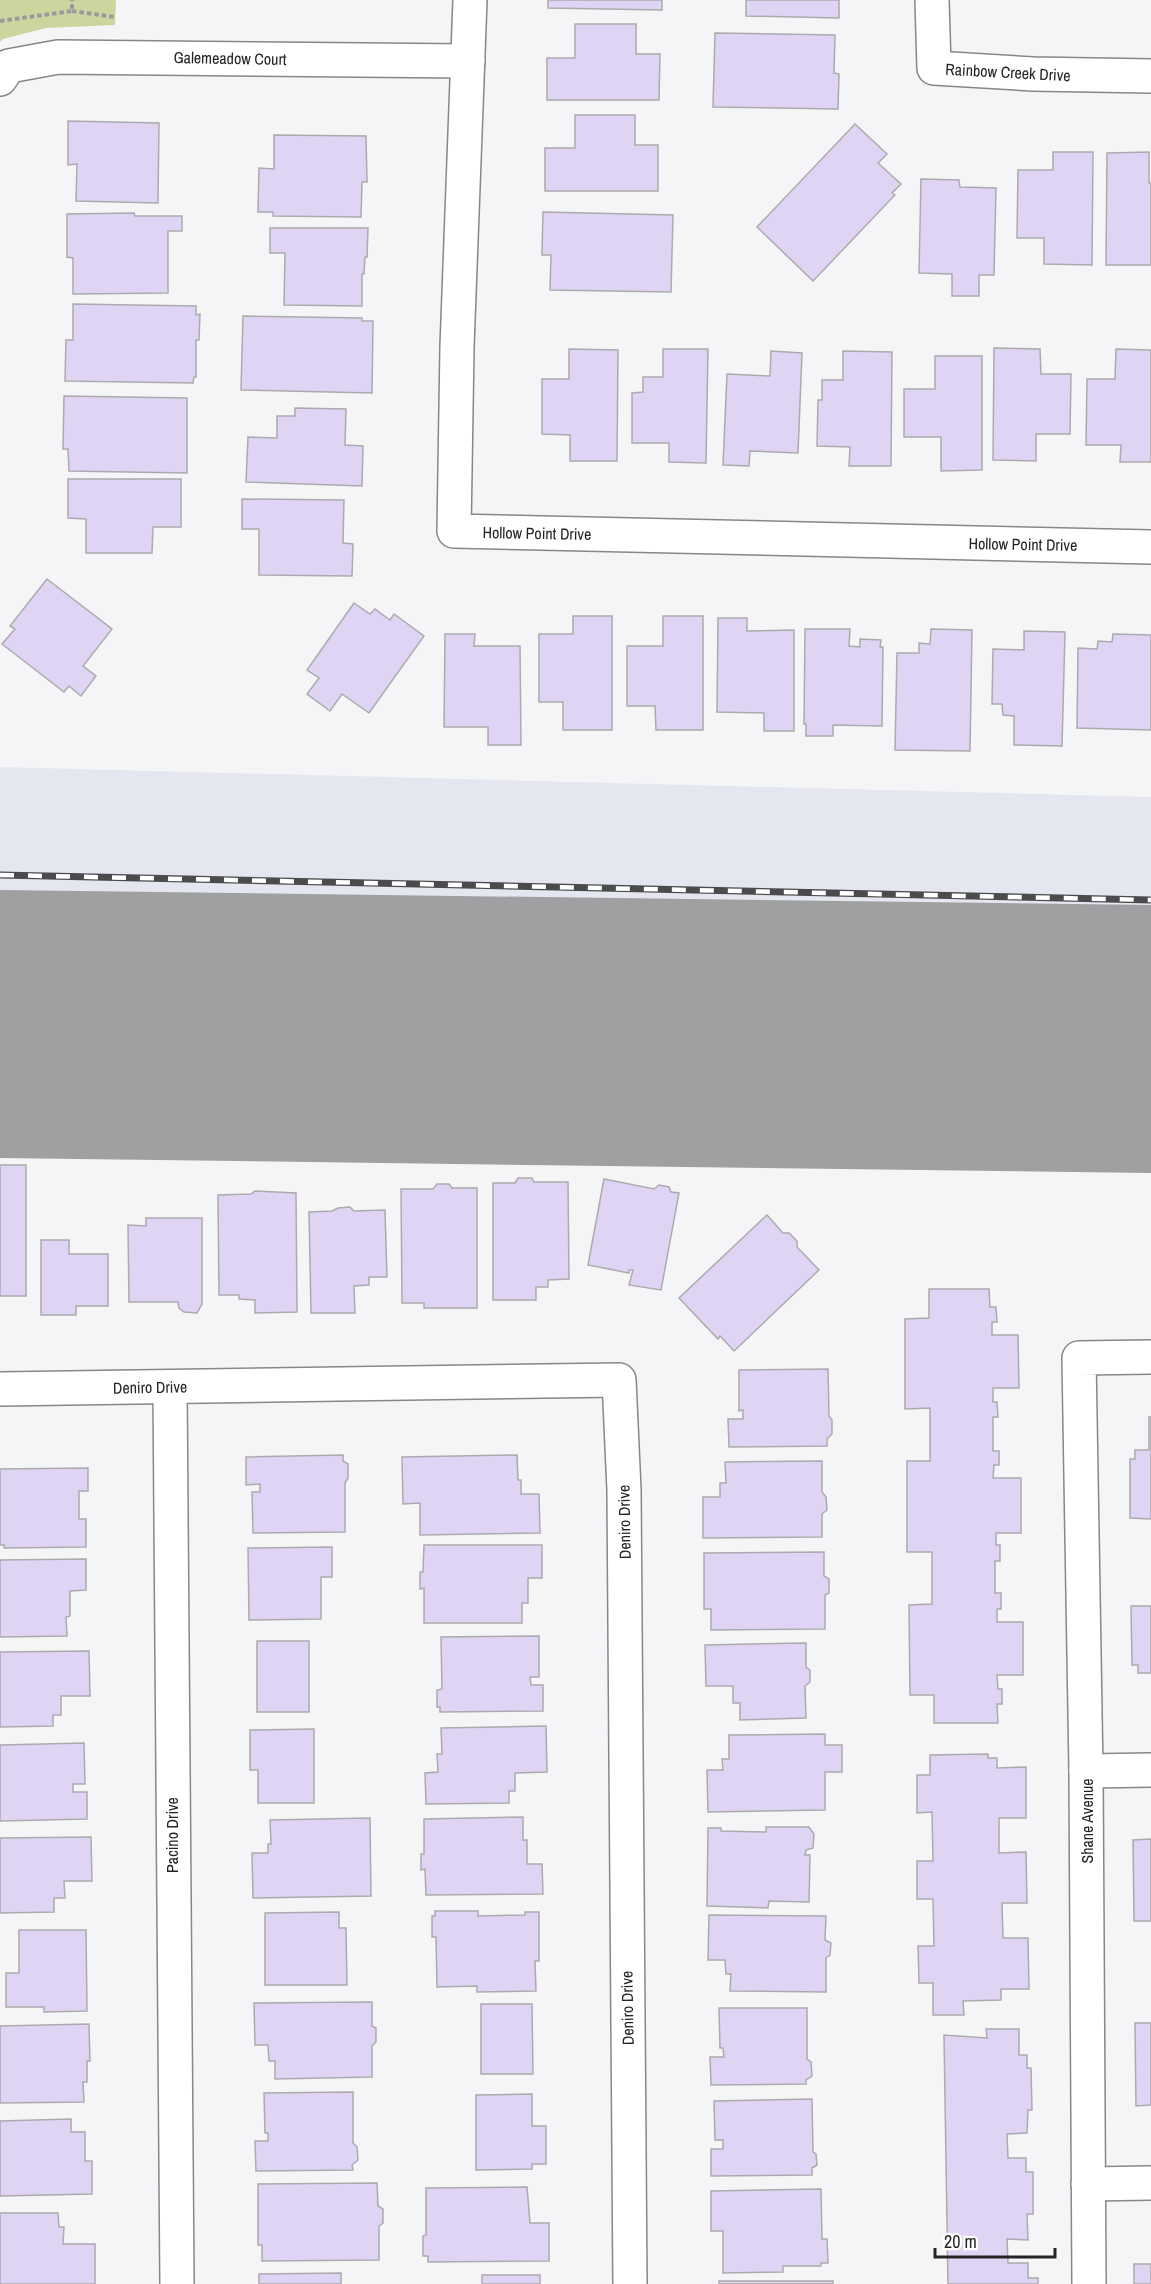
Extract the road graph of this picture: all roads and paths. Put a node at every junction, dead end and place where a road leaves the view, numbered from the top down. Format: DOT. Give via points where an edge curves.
graph roads {
  1 [pos="72,0"];
  2 [pos="470,0"];
  3 [pos="932,0"];
  4 [pos="72,11"];
  5 [pos="115,17"];
  6 [pos="0,21"];
  7 [pos="468,61"];
  8 [pos="1151,76"];
  9 [pos="0,79"];
  10 [pos="1151,547"];
  11 [pos="1151,1357"];
  12 [pos="170,1387"];
  13 [pos="0,1389"];
  14 [pos="1151,1770"];
  15 [pos="1086,1771"];
  16 [pos="1151,2183"];
  17 [pos="1088,2184"];
  18 [pos="177,2284"];
  19 [pos="630,2284"];
  20 [pos="1089,2284"];
  1 -- 4 [label="path"];
  2 -- 7 [label="street, Hollow Point Drive"];
  3 -- 8 [label="street, Rainbow Creek Drive" via="934,68"];
  4 -- 5 [label="path"];
  4 -- 6 [label="path"];
  7 -- 9 [label="street, Galemeadow Court" via="58,57 9,66"];
  7 -- 10 [label="street, Hollow Point Drive" via="454,531"];
  11 -- 15 [label="street, Shane Avenue" via="1078,1358"];
  12 -- 13 [label="street, Deniro Drive"];
  12 -- 18 [label="street, Pacino Drive"];
  12 -- 19 [label="street, Deniro Drive" via="619,1380 624,1490"];
  14 -- 15 [label="street"];
  15 -- 17 [label="street, Shane Avenue"];
  16 -- 17 [label="street"];
  17 -- 20 [label="street, Shane Avenue"];
}
